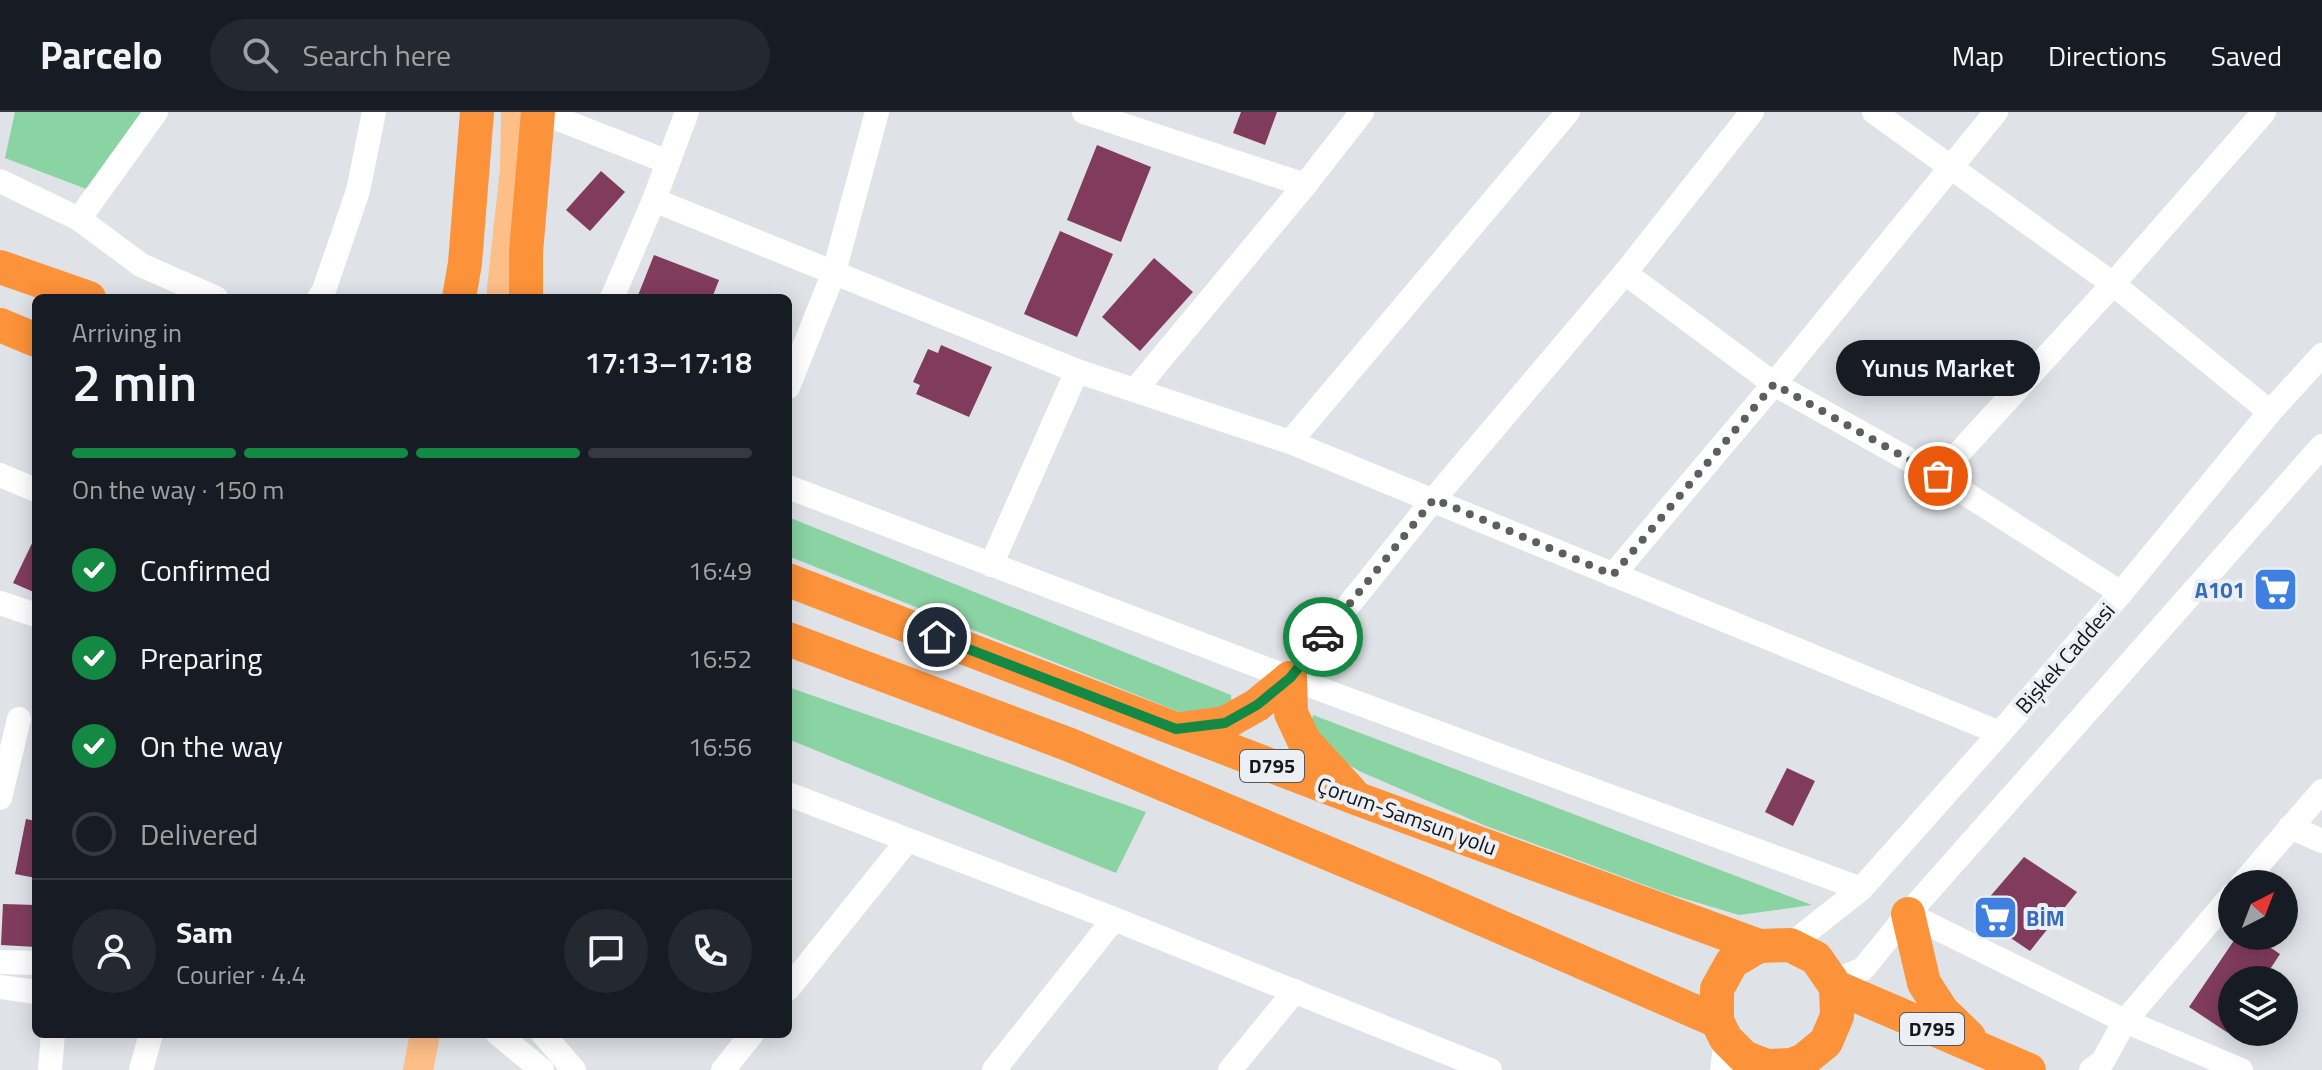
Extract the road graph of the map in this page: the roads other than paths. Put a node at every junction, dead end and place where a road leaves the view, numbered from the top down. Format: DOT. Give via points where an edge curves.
graph roads {
  1 [pos="156,112"];
  2 [pos="374,112"];
  3 [pos="477,112"];
  4 [pos="516,112"];
  5 [pos="540,112"];
  6 [pos="687,112"];
  7 [pos="877,112"];
  8 [pos="1084,112"];
  9 [pos="1362,112"];
  10 [pos="1568,112"];
  11 [pos="1752,112"];
  12 [pos="1874,112"];
  13 [pos="1996,112"];
  14 [pos="2264,112"];
  15 [pos="1160,123"];
  16 [pos="668,162"];
  17 [pos="1950,168"];
  18 [pos="0,181"];
  19 [pos="1305,185"];
  20 [pos="654,200"];
  21 [pos="79,219"];
  22 [pos="0,267"];
  23 [pos="834,272"];
  24 [pos="1625,273"];
  25 [pos="2113,284"];
  26 [pos="78,294"];
  27 [pos="207,294"];
  28 [pos="322,294"];
  29 [pos="460,294"];
  30 [pos="501,294"];
  31 [pos="526,294"];
  32 [pos="614,294"];
  33 [pos="0,325"];
  34 [pos="32,338"];
  35 [pos="2322,355"];
  36 [pos="1077,371"];
  37 [pos="792,377"];
  38 [pos="1774,384"];
  39 [pos="1135,390"];
  40 [pos="2270,412"];
  41 [pos="1290,442"];
  42 [pos="2322,446"];
  43 [pos="0,475"];
  44 [pos="1938,476"];
  45 [pos="32,488"];
  46 [pos="792,489"];
  47 [pos="1434,499"];
  48 [pos="991,565"];
  49 [pos="1613,575"];
  50 [pos="792,582"];
  51 [pos="2121,593"];
  52 [pos="0,603"];
  53 [pos="32,614"];
  54 [pos="792,641"];
  55 [pos="1290,678"];
  56 [pos="18,718"];
  57 [pos="1176,729"];
  58 [pos="2000,733"];
  59 [pos="2322,791"];
  60 [pos="792,796"];
  61 [pos="0,798"];
  62 [pos="1358,799"];
  63 [pos="2290,827"];
  64 [pos="907,841"];
  65 [pos="2322,841"];
  66 [pos="2254,870"];
  67 [pos="1861,889"];
  68 [pos="2218,911"];
  69 [pos="1908,914"];
  70 [pos="1114,919"];
  71 [pos="1775,945"];
  72 [pos="0,962"];
  73 [pos="32,963"];
  74 [pos="792,984"];
  75 [pos="1835,984"];
  76 [pos="0,987"];
  77 [pos="32,991"];
  78 [pos="1295,991"];
  79 [pos="2125,1021"];
  80 [pos="53,1038"];
  81 [pos="150,1038"];
  82 [pos="424,1038"];
  83 [pos="503,1038"];
  84 [pos="546,1038"];
  85 [pos="749,1038"];
  86 [pos="1722,1043"];
  87 [pos="1980,1049"];
  88 [pos="1803,1066"];
  89 [pos="50,1070"];
  90 [pos="141,1070"];
  91 [pos="418,1070"];
  92 [pos="542,1070"];
  93 [pos="574,1070"];
  94 [pos="723,1070"];
  95 [pos="994,1070"];
  96 [pos="1230,1070"];
  97 [pos="1490,1070"];
  98 [pos="2029,1070"];
  99 [pos="2091,1070"];
  100 [pos="2241,1070"];
  1 -- 21 [label="street"];
  2 -- 28 [label="street" via="358,191"];
  3 -- 29 [label="highway"];
  4 -- 30 [label="main road"];
  5 -- 16 [label="street"];
  5 -- 31 [label="highway"];
  6 -- 16 [label="street"];
  7 -- 23 [label="street"];
  8 -- 15 [label="street"];
  9 -- 19 [label="street"];
  10 -- 41 [label="street"];
  11 -- 24 [label="street"];
  12 -- 17 [label="street"];
  13 -- 17 [label="street"];
  14 -- 25 [label="street"];
  15 -- 19 [label="street"];
  16 -- 20 [label="street"];
  17 -- 25 [label="street"];
  17 -- 38 [label="street"];
  18 -- 21 [label="street"];
  19 -- 39 [label="street"];
  20 -- 23 [label="street"];
  20 -- 32 [label="street"];
  21 -- 27 [label="street" via="141,265"];
  22 -- 26 [label="highway"];
  23 -- 36 [label="street"];
  23 -- 37 [label="street"];
  24 -- 38 [label="street"];
  24 -- 47 [label="street"];
  25 -- 40 [label="street"];
  25 -- 44 [label="street"];
  33 -- 34 [label="highway"];
  35 -- 40 [label="street, Bişkek Caddesi"];
  36 -- 39 [label="street"];
  36 -- 48 [label="street"];
  38 -- 44 [label="street"];
  38 -- 49 [label="street"];
  39 -- 41 [label="street"];
  40 -- 51 [label="street, Bişkek Caddesi"];
  41 -- 47 [label="street"];
  42 -- 69 [label="street"];
  43 -- 45 [label="street"];
  44 -- 51 [label="street"];
  46 -- 48 [label="street"];
  47 -- 49 [label="street"];
  47 -- 55 [label="street"];
  48 -- 55 [label="street"];
  49 -- 58 [label="street"];
  50 -- 57 [label="highway, Çorum-Samsun yolu / D795"];
  51 -- 58 [label="street, Bişkek Caddesi"];
  52 -- 53 [label="street"];
  54 -- 86 [label="highway, D795" via="1084,751 1439,900"];
  55 -- 57 [label="highway" via="1225,723"];
  55 -- 62 [label="highway" via="1291,713 1304,741"];
  55 -- 67 [label="street"];
  56 -- 61 [label="street"];
  57 -- 62 [label="highway, Çorum-Samsun yolu / D795"];
  58 -- 67 [label="street, Bişkek Caddesi"];
  59 -- 63 [label="street"];
  60 -- 64 [label="street"];
  62 -- 71 [label="highway, Çorum-Samsun yolu / D795"];
  63 -- 65 [label="street"];
  63 -- 66 [label="street"];
  64 -- 70 [label="street"];
  64 -- 74 [label="street"];
  67 -- 71 [label="street, Bişkek Caddesi"];
  68 -- 79 [label="street"];
  69 -- 75 [label="street" via="1863,969"];
  69 -- 79 [label="street"];
  69 -- 87 [label="highway" via="1924,983 1942,1011"];
  70 -- 78 [label="street"];
  70 -- 95 [label="street"];
  71 -- 75 [label="highway, Çorum-Samsun yolu / D795" via="1816,958"];
  71 -- 86 [label="highway" via="1732,962 1717,989"];
  72 -- 73 [label="street"];
  75 -- 87 [label="highway, Çorum-Samsun yolu / D795"];
  75 -- 88 [label="highway, D795" via="1837,1016 1832,1029"];
  76 -- 77 [label="street"];
  78 -- 96 [label="street"];
  78 -- 97 [label="street"];
  79 -- 99 [label="street" via="2103,1061"];
  79 -- 100 [label="street"];
  80 -- 89 [label="street"];
  81 -- 90 [label="street"];
  82 -- 91 [label="main road"];
  83 -- 92 [label="street"];
  84 -- 93 [label="street"];
  85 -- 94 [label="street"];
  86 -- 88 [label="highway, D795" via="1767,1066"];
  87 -- 98 [label="highway, Çorum-Samsun yolu / D795"];
}
